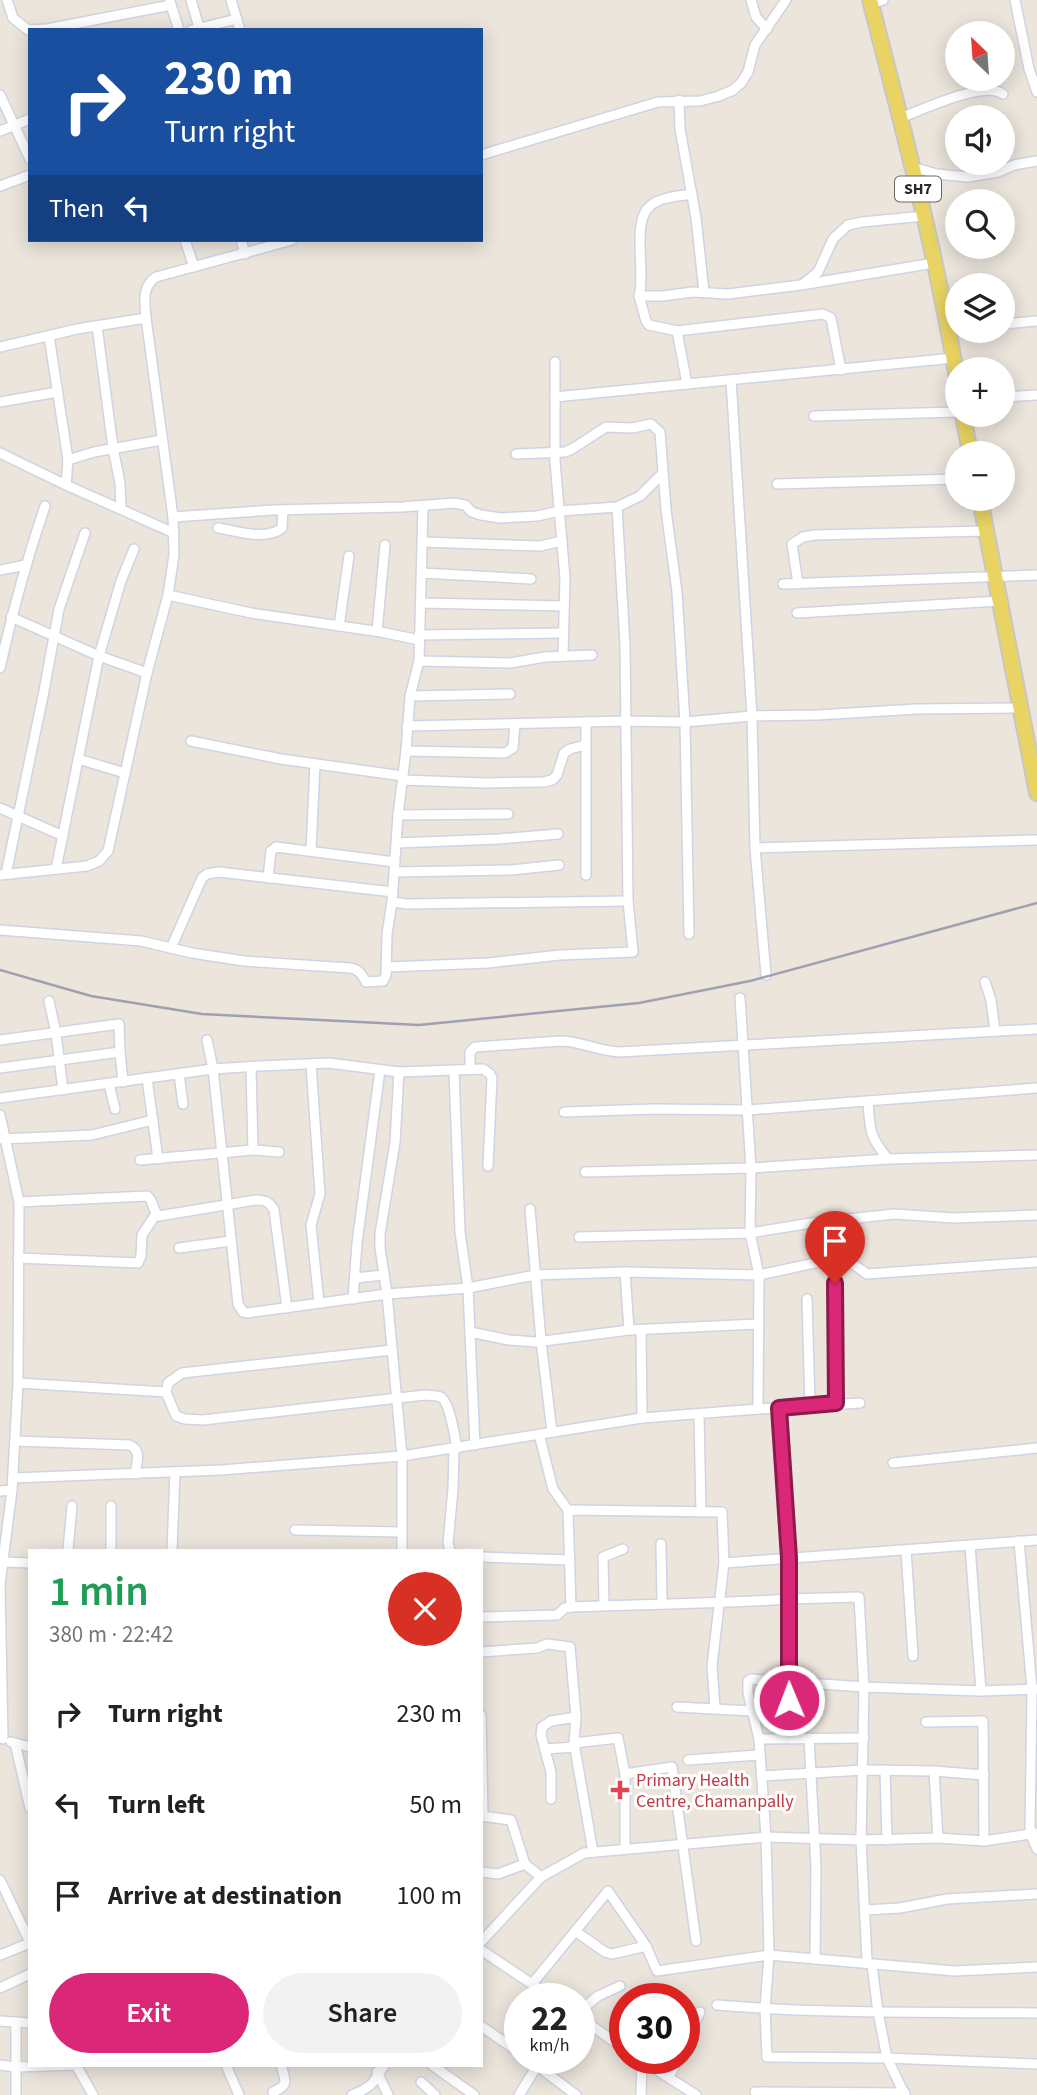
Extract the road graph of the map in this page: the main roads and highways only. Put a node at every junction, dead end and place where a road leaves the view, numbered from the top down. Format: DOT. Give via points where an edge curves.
graph roads {
  1 [pos="875,2"];
  2 [pos="954,357"];
  3 [pos="982,511"];
  4 [pos="1037,793"];
  1 -- 2 [label="main road, SH7"];
  3 -- 4 [label="main road"];
}
